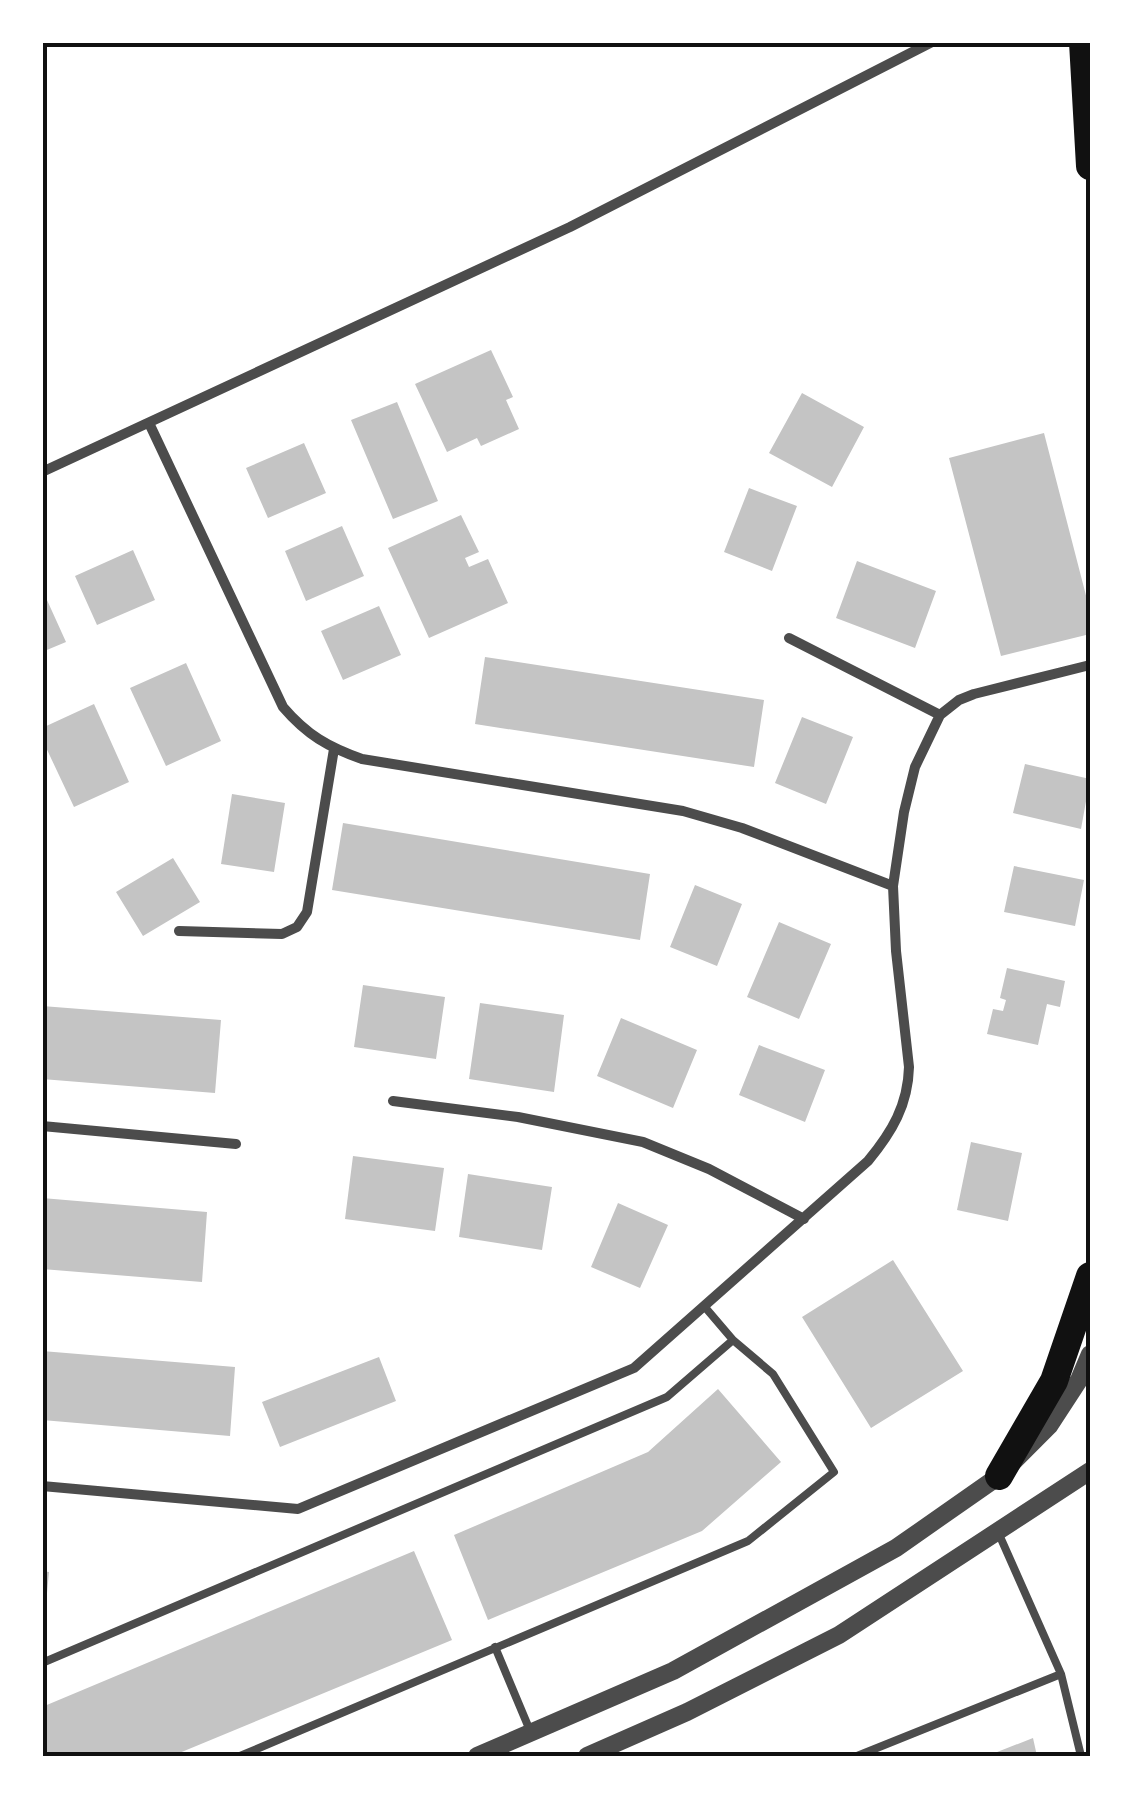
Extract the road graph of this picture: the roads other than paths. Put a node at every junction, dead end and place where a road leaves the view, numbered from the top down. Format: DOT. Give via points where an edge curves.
graph roads {
  1 [pos="932,42"];
  2 [pos="1083,42"];
  3 [pos="1090,166"];
  4 [pos="150,423"];
  5 [pos="42,472"];
  6 [pos="789,638"];
  7 [pos="1090,665"];
  8 [pos="940,715"];
  9 [pos="334,749"];
  10 [pos="893,886"];
  11 [pos="179,931"];
  12 [pos="394,1101"];
  13 [pos="42,1126"];
  14 [pos="236,1144"];
  15 [pos="804,1219"];
  16 [pos="1090,1276"];
  17 [pos="704,1306"];
  18 [pos="733,1340"];
  19 [pos="1090,1354"];
  20 [pos="1090,1471"];
  21 [pos="999,1476"];
  22 [pos="42,1486"];
  23 [pos="998,1532"];
  24 [pos="495,1647"];
  25 [pos="42,1663"];
  26 [pos="1061,1674"];
  27 [pos="531,1733"];
  28 [pos="240,1756"];
  29 [pos="477,1756"];
  30 [pos="588,1756"];
  31 [pos="857,1756"];
  32 [pos="1081,1756"];
  1 -- 4 [label="street" via="570,227"];
  2 -- 3 [label="highway"];
  4 -- 5 [label="street"];
  4 -- 9 [label="street" via="282,707"];
  6 -- 8 [label="street"];
  7 -- 8 [label="street" via="974,694"];
  8 -- 10 [label="street" via="915,767"];
  9 -- 10 [label="street" via="683,811"];
  9 -- 11 [label="street" via="307,912 297,927 282,934"];
  10 -- 15 [label="street" via="909,1086 887,1138"];
  12 -- 15 [label="street" via="643,1142 709,1168"];
  13 -- 14 [label="street"];
  15 -- 17 [label="street"];
  16 -- 21 [label="highway" via="1054,1381"];
  17 -- 18 [label="lane"];
  17 -- 22 [label="street" via="634,1368 298,1510"];
  18 -- 24 [label="lane" via="773,1374 834,1472 748,1542"];
  18 -- 25 [label="lane" via="666,1397"];
  19 -- 21 [label="street" via="1049,1426"];
  20 -- 23 [label="street"];
  21 -- 27 [label="street" via="896,1548 672,1671"];
  23 -- 26 [label="lane"];
  23 -- 30 [label="street" via="838,1635"];
  24 -- 27 [label="lane"];
  24 -- 28 [label="lane"];
  26 -- 31 [label="lane"];
  26 -- 32 [label="lane"];
  27 -- 29 [label="street"];
}
